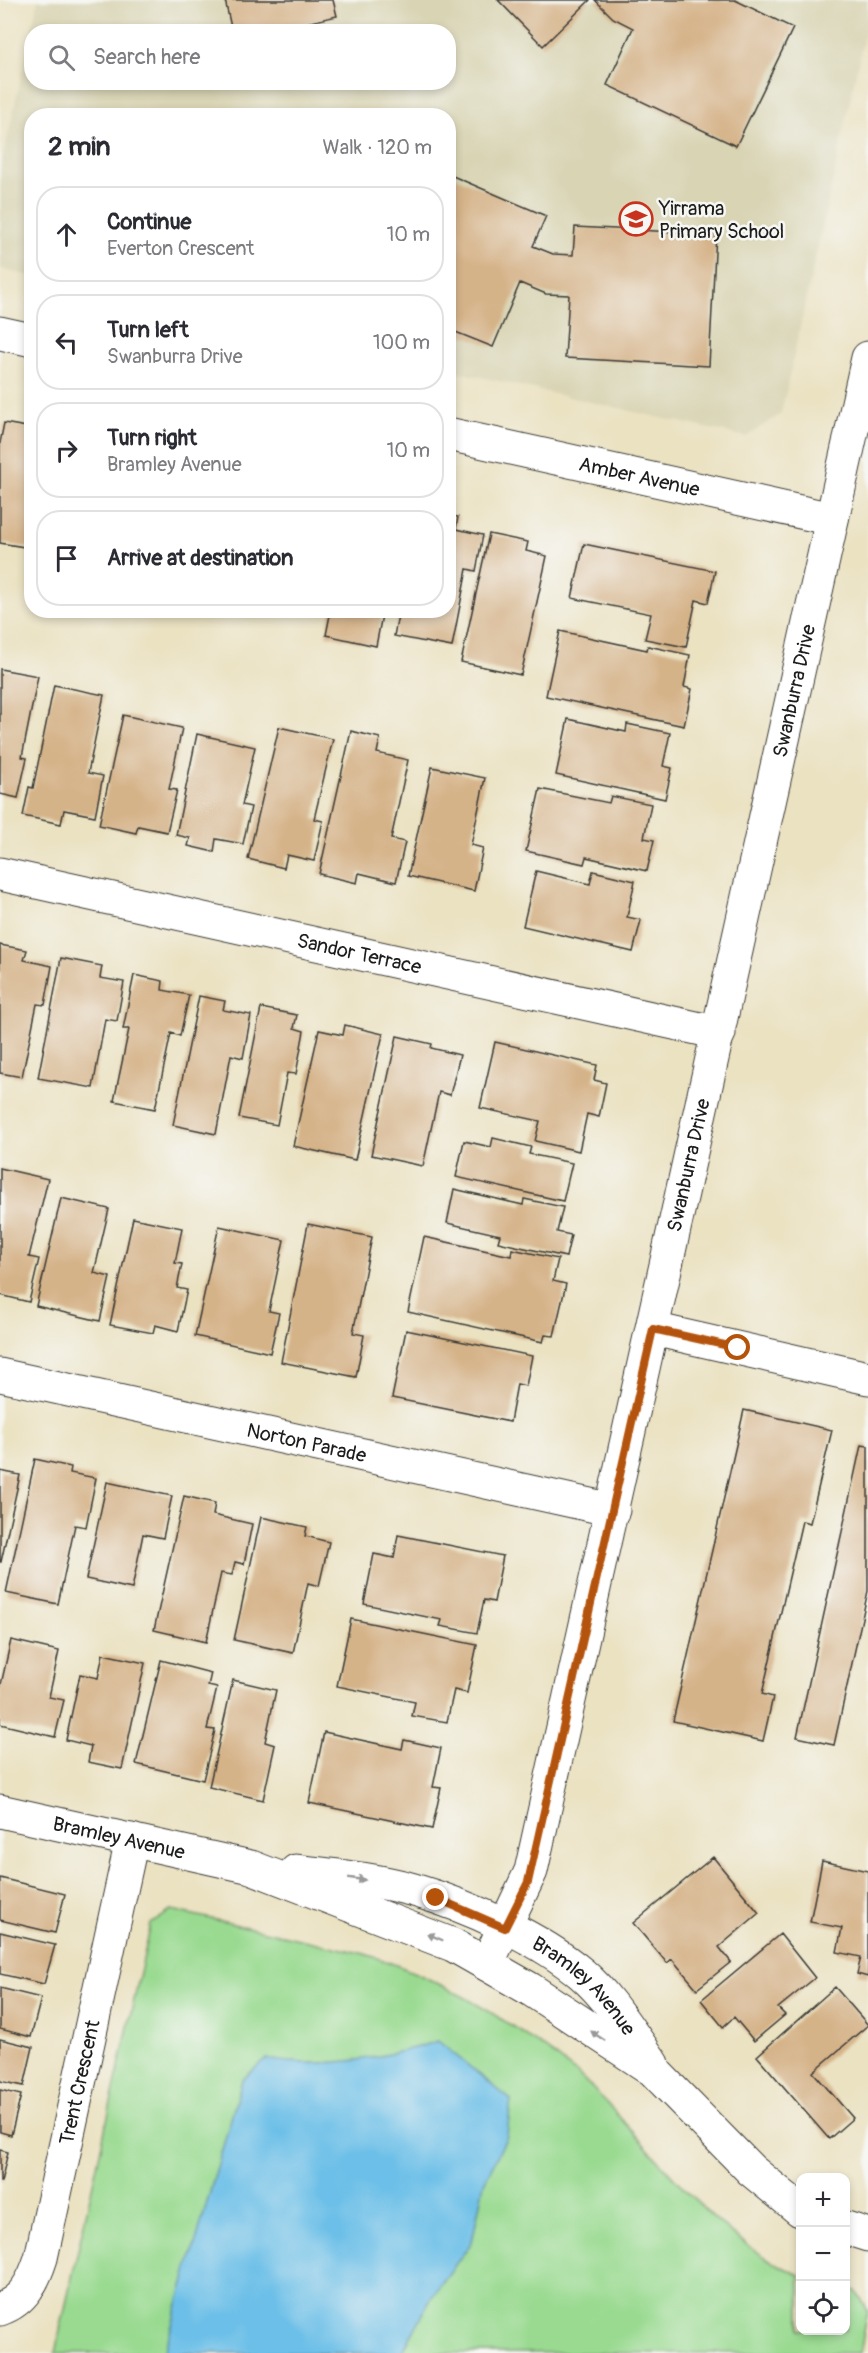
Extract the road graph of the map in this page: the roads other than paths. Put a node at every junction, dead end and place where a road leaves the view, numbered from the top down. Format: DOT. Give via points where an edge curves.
graph roads {
  1 [pos="0,333"];
  2 [pos="24,338"];
  3 [pos="868,358"];
  4 [pos="456,436"];
  5 [pos="832,519"];
  6 [pos="0,874"];
  7 [pos="719,1033"];
  8 [pos="653,1329"];
  9 [pos="0,1375"];
  10 [pos="868,1378"];
  11 [pos="613,1510"];
  12 [pos="0,1810"];
  13 [pos="132,1840"];
  14 [pos="237,1863"];
  15 [pos="505,1928"];
  16 [pos="487,1964"];
  17 [pos="664,2080"];
  18 [pos="796,2206"];
  19 [pos="850,2229"];
  20 [pos="868,2235"];
  21 [pos="0,2308"];
  1 -- 2 [label="street"];
  3 -- 5 [label="street, Swanburra Drive"];
  4 -- 5 [label="street, Amber Avenue"];
  5 -- 7 [label="street, Swanburra Drive"];
  6 -- 7 [label="street, Sandor Terrace"];
  7 -- 8 [label="street, Swanburra Drive"];
  8 -- 10 [label="street"];
  8 -- 11 [label="street, Swanburra Drive"];
  9 -- 11 [label="street, Norton Parade"];
  11 -- 15 [label="street, Swanburra Drive" via="531,1871"];
  12 -- 13 [label="street, Bramley Avenue"];
  13 -- 14 [label="street, Bramley Avenue"];
  13 -- 21 [label="street, Trent Crescent" via="41,2258 22,2295"];
  14 -- 15 [label="street, Bramley Avenue, one-way" via="414,1890"];
  16 -- 14 [label="street, Bramley Avenue, one-way" via="415,1928"];
  15 -- 16 [label="street, Swanburra Drive"];
  15 -- 17 [label="street, Bramley Avenue" via="583,1975 602,1994"];
  17 -- 16 [label="street, Bramley Avenue, one-way"];
  17 -- 18 [label="street, Bramley Avenue" via="751,2170"];
  19 -- 20 [label="street"];
}
